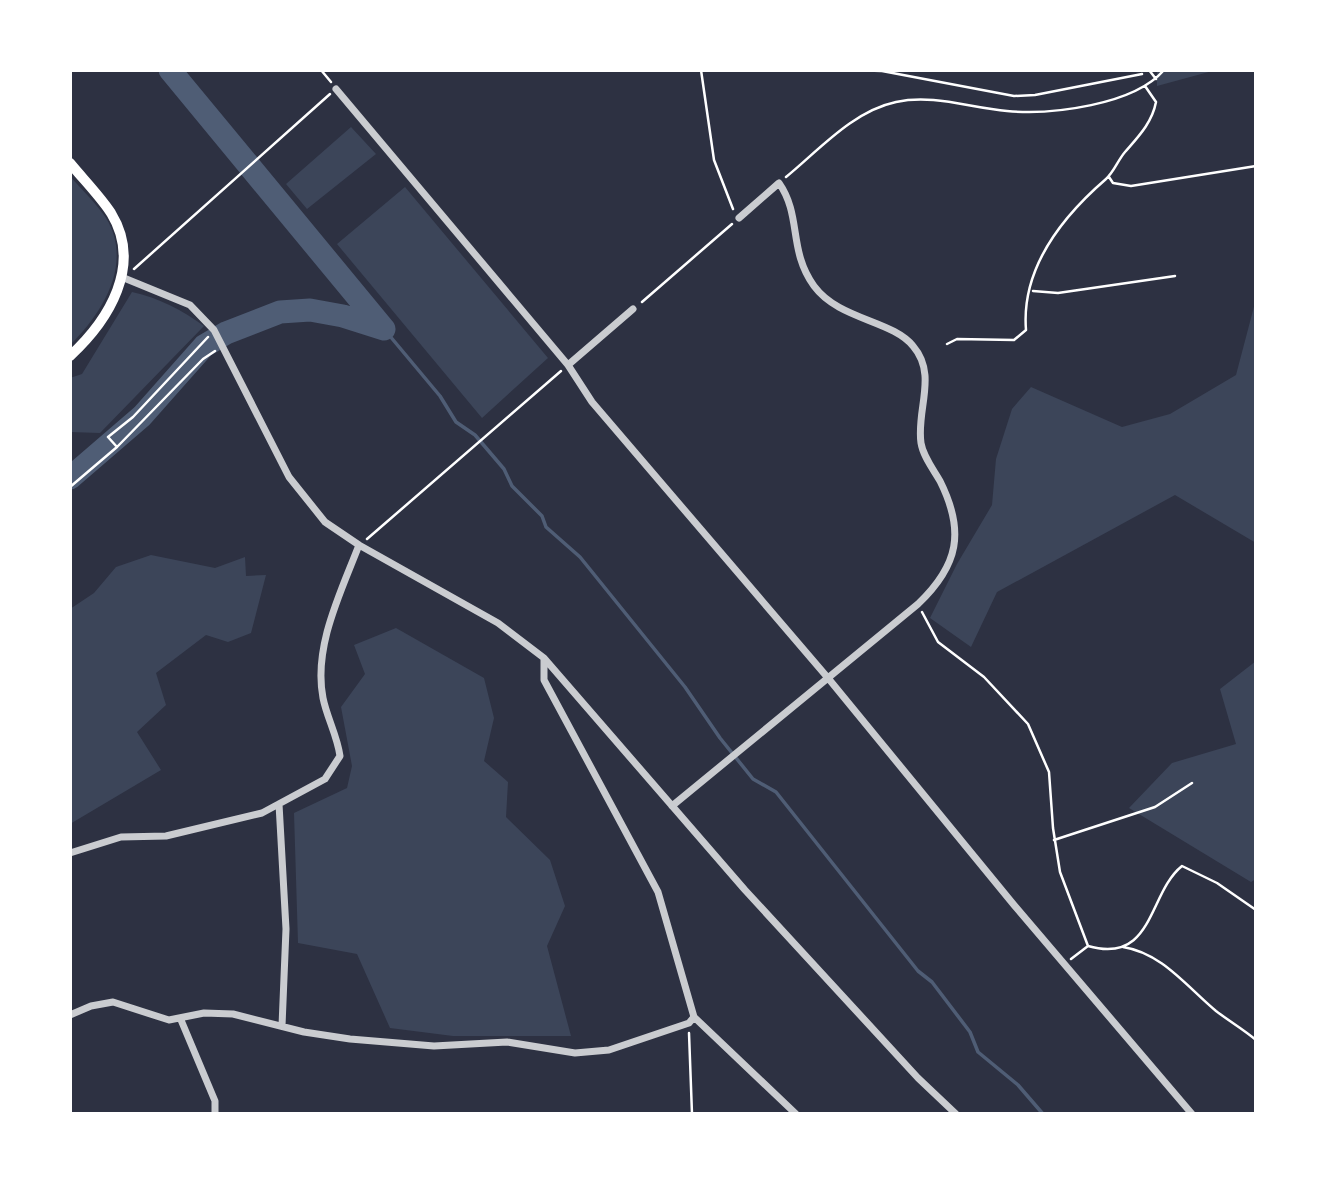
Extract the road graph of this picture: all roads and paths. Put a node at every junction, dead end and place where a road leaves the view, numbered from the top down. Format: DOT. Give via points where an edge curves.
graph roads {
  1 [pos="321,70"];
  2 [pos="852,70"];
  3 [pos="1149,70"];
  4 [pos="1164,70"];
  5 [pos="703,71"];
  6 [pos="882,71"];
  7 [pos="1142,74"];
  8 [pos="1156,79"];
  9 [pos="1145,86"];
  10 [pos="336,89"];
  11 [pos="70,163"];
  12 [pos="1256,166"];
  13 [pos="1109,177"];
  14 [pos="779,183"];
  15 [pos="739,218"];
  16 [pos="1175,276"];
  17 [pos="124,278"];
  18 [pos="1031,291"];
  19 [pos="633,309"];
  20 [pos="214,330"];
  21 [pos="947,344"];
  22 [pos="224,346"];
  23 [pos="70,356"];
  24 [pos="568,365"];
  25 [pos="117,447"];
  26 [pos="70,487"];
  27 [pos="359,545"];
  28 [pos="918,604"];
  29 [pos="544,658"];
  30 [pos="828,678"];
  31 [pos="1192,783"];
  32 [pos="279,804"];
  33 [pos="672,806"];
  34 [pos="1054,840"];
  35 [pos="70,853"];
  36 [pos="1256,910"];
  37 [pos="1088,946"];
  38 [pos="1123,947"];
  39 [pos="1066,963"];
  40 [pos="70,1015"];
  41 [pos="181,1020"];
  42 [pos="691,1020"];
  43 [pos="282,1026"];
  44 [pos="1256,1040"];
  45 [pos="215,1114"];
  46 [pos="692,1114"];
  47 [pos="796,1114"];
  48 [pos="956,1114"];
  49 [pos="1192,1114"];
  1 -- 10 [label="path"];
  2 -- 6 [label="path"];
  3 -- 8 [label="path"];
  4 -- 8 [label="path"];
  5 -- 15 [label="path" via="713,160"];
  6 -- 7 [label="path" via="1014,96"];
  8 -- 9 [label="path"];
  9 -- 13 [label="path" via="1156,102 1151,118"];
  9 -- 14 [label="path" via="1124,96 1035,112 916,99 893,103 854,121"];
  10 -- 17 [label="path"];
  10 -- 24 [label="street"];
  11 -- 17 [label="main road" via="112,214 124,248"];
  12 -- 13 [label="path" via="1131,186 1113,184"];
  13 -- 18 [label="path" via="1055,233 1036,267"];
  14 -- 15 [label="street"];
  14 -- 28 [label="street" via="789,198 797,254 820,293 855,317 899,334 920,354 926,383 921,447 949,500 956,529 951,558 940,580"];
  15 -- 19 [label="path"];
  16 -- 18 [label="path" via="1058,293"];
  17 -- 20 [label="street" via="190,305"];
  17 -- 23 [label="main road" via="86,340"];
  18 -- 21 [label="path" via="1021,337 957,339"];
  19 -- 24 [label="street"];
  20 -- 22 [label="street"];
  20 -- 25 [label="path" via="133,417 108,437"];
  22 -- 25 [label="path" via="203,359"];
  22 -- 27 [label="street" via="289,477 325,522"];
  24 -- 27 [label="path"];
  24 -- 30 [label="street" via="592,402"];
  25 -- 26 [label="path"];
  27 -- 29 [label="street" via="498,623"];
  27 -- 32 [label="street" via="320,668 323,701 340,756 326,779"];
  28 -- 30 [label="street"];
  28 -- 34 [label="path" via="938,642 984,677 1028,724 1049,772"];
  29 -- 33 [label="street"];
  29 -- 42 [label="street" via="544,680 658,892"];
  30 -- 33 [label="street"];
  30 -- 39 [label="street"];
  31 -- 34 [label="path" via="1156,807"];
  32 -- 35 [label="street" via="262,813 166,836 121,837"];
  32 -- 43 [label="street" via="286,929"];
  33 -- 48 [label="street" via="909,1069"];
  34 -- 37 [label="path" via="1060,872"];
  36 -- 38 [label="path" via="1182,866 1149,921"];
  37 -- 38 [label="path" via="1106,951"];
  37 -- 39 [label="path"];
  38 -- 44 [label="path" via="1169,968"];
  39 -- 49 [label="street"];
  40 -- 41 [label="street" via="113,1002"];
  41 -- 43 [label="street" via="204,1013 233,1014"];
  41 -- 45 [label="street" via="215,1101"];
  42 -- 43 [label="street" via="609,1050 575,1053 507,1042 434,1046 350,1039"];
  42 -- 46 [label="path"];
  42 -- 47 [label="street"];
}
